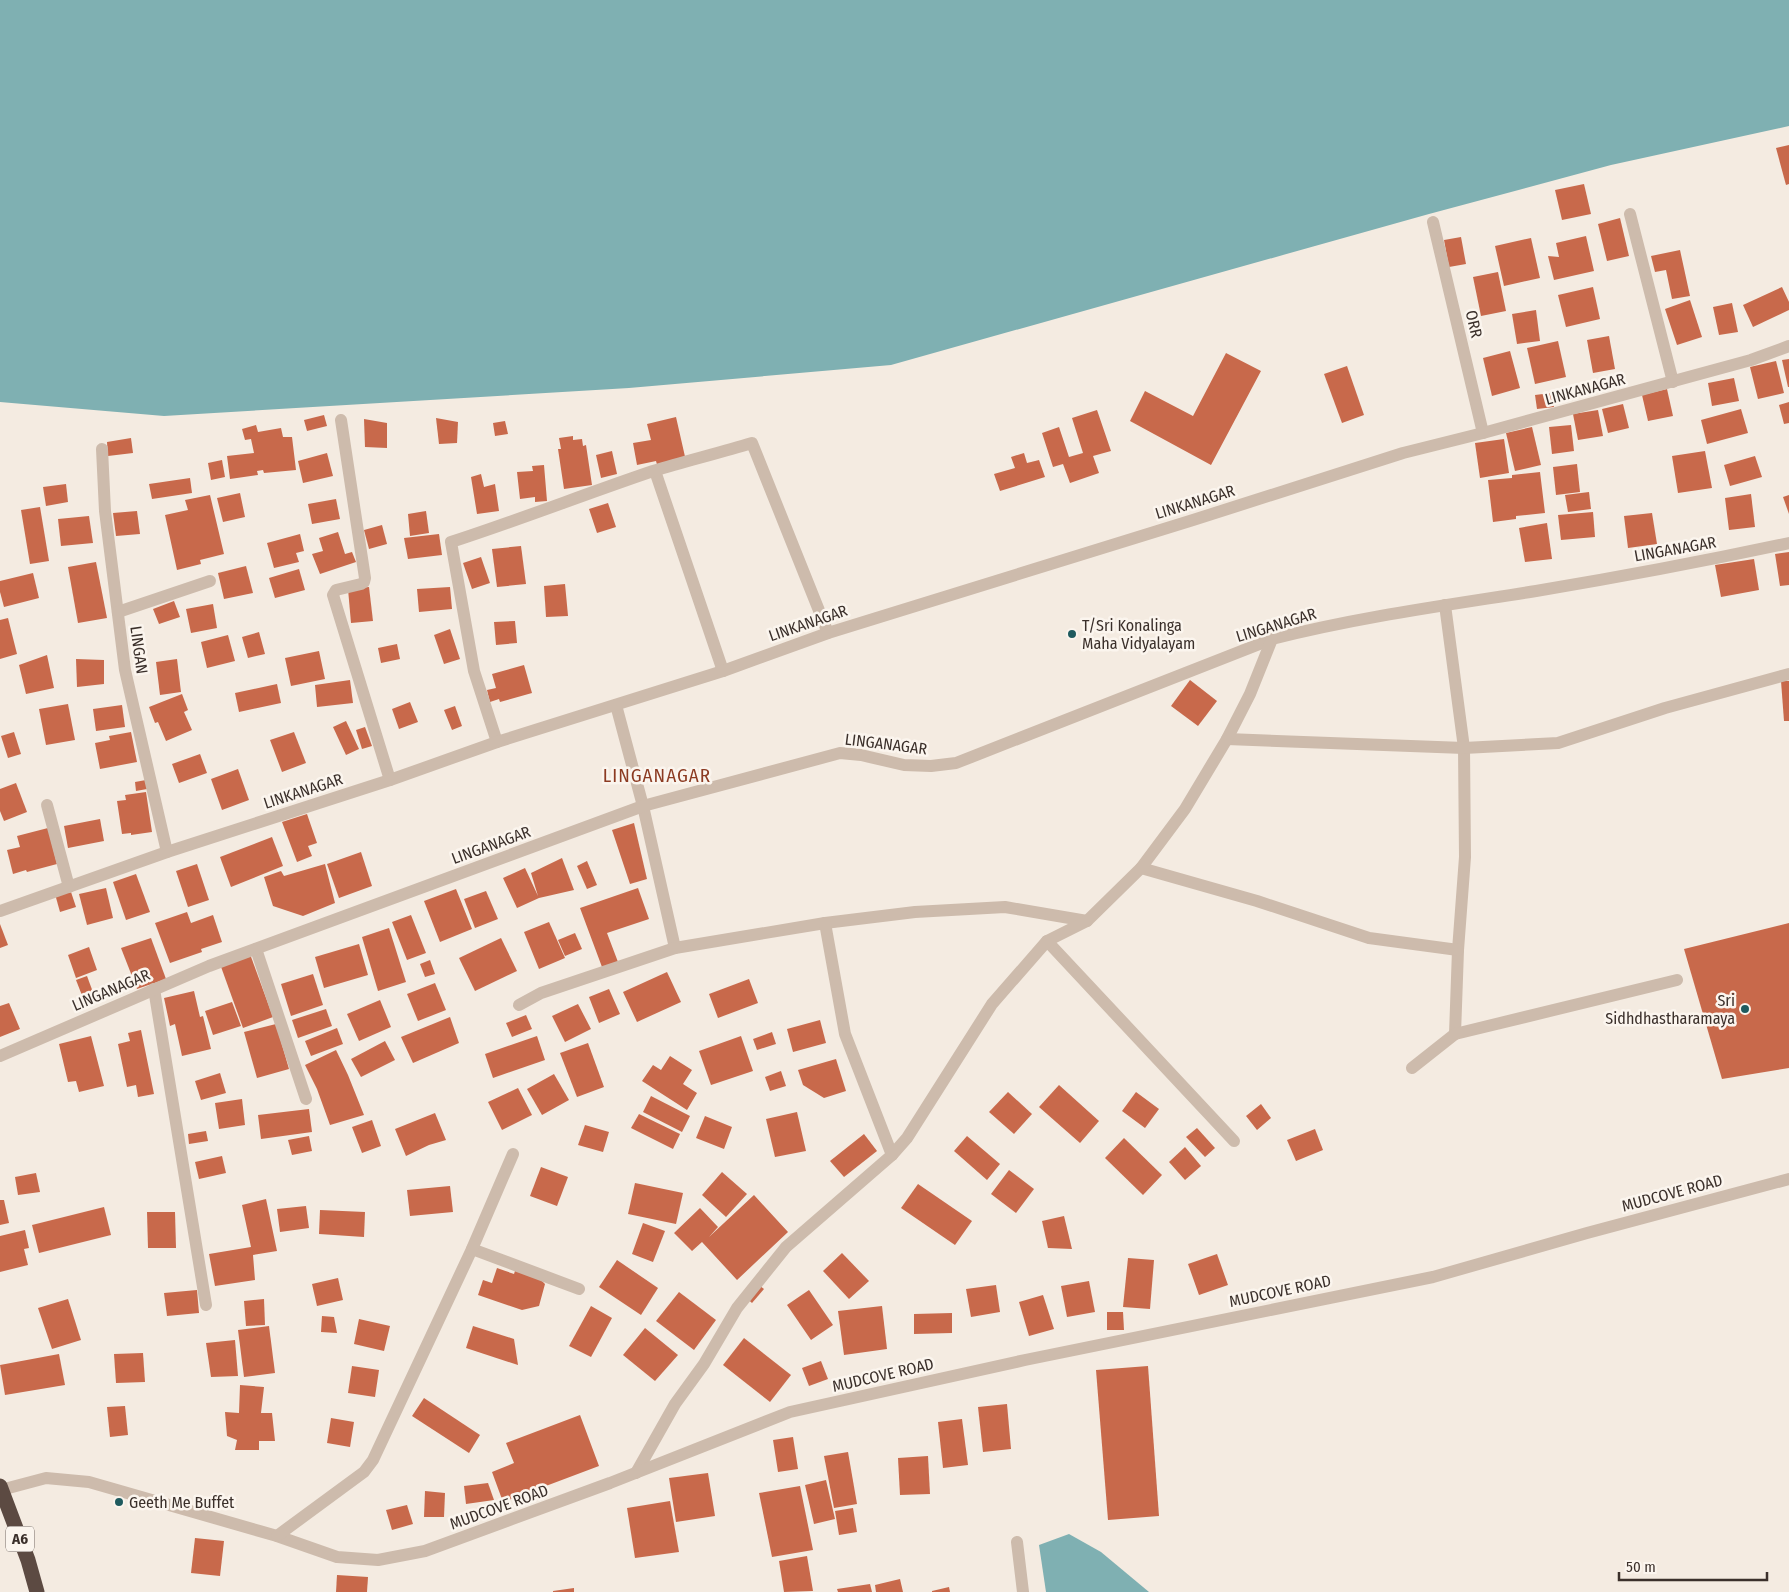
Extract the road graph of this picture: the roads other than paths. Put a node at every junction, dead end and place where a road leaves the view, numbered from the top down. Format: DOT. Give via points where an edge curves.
graph roads {
  1 [pos="1630,214"];
  2 [pos="1433,222"];
  3 [pos="1789,346"];
  4 [pos="1673,382"];
  5 [pos="341,420"];
  6 [pos="1483,433"];
  7 [pos="102,449"];
  8 [pos="655,471"];
  9 [pos="1789,543"];
  10 [pos="210,581"];
  11 [pos="1445,605"];
  12 [pos="118,612"];
  13 [pos="828,632"];
  14 [pos="1272,640"];
  15 [pos="723,671"];
  16 [pos="1789,674"];
  17 [pos="616,705"];
  18 [pos="1227,738"];
  19 [pos="497,742"];
  20 [pos="1464,748"];
  21 [pos="390,780"];
  22 [pos="47,805"];
  23 [pos="642,806"];
  24 [pos="168,852"];
  25 [pos="1140,868"];
  26 [pos="69,887"];
  27 [pos="0,911"];
  28 [pos="1087,921"];
  29 [pos="825,923"];
  30 [pos="1047,941"];
  31 [pos="675,948"];
  32 [pos="256,949"];
  33 [pos="1458,950"];
  34 [pos="1677,980"];
  35 [pos="154,989"];
  36 [pos="519,1005"];
  37 [pos="1455,1034"];
  38 [pos="0,1056"];
  39 [pos="1412,1068"];
  40 [pos="306,1099"];
  41 [pos="1234,1142"];
  42 [pos="513,1154"];
  43 [pos="892,1155"];
  44 [pos="1789,1179"];
  45 [pos="472,1249"];
  46 [pos="579,1288"];
  47 [pos="206,1305"];
  48 [pos="636,1472"];
  49 [pos="1,1488"];
  50 [pos="277,1536"];
  51 [pos="1017,1542"];
  52 [pos="37,1592"];
  53 [pos="1023,1592"];
  1 -- 4 [label="street"];
  2 -- 6 [label="street, ORR"];
  3 -- 4 [label="street, LINKANAGAR"];
  4 -- 6 [label="street, LINKANAGAR"];
  5 -- 21 [label="street" via="365,578 361,584 336,590 333,595"];
  6 -- 13 [label="street, LINKANAGAR" via="1403,454"];
  7 -- 12 [label="street, LINGAN" via="105,511"];
  8 -- 13 [label="street" via="752,443"];
  8 -- 15 [label="street"];
  8 -- 19 [label="street" via="451,542 474,671"];
  9 -- 11 [label="street, LINGANAGAR"];
  10 -- 12 [label="street"];
  11 -- 14 [label="street, LINGANAGAR"];
  11 -- 20 [label="street"];
  12 -- 24 [label="street, LINGAN" via="125,670"];
  13 -- 15 [label="street, LINKANAGAR"];
  14 -- 18 [label="street" via="1250,694"];
  14 -- 23 [label="street, LINGANAGAR" via="956,763 904,765 861,754 840,753"];
  15 -- 17 [label="street, LINKANAGAR"];
  16 -- 20 [label="street" via="1558,742"];
  17 -- 19 [label="street, LINKANAGAR"];
  17 -- 23 [label="street"];
  18 -- 20 [label="street"];
  18 -- 25 [label="street" via="1184,809"];
  19 -- 21 [label="street, LINKANAGAR"];
  20 -- 33 [label="street" via="1464,857"];
  21 -- 24 [label="street, LINKANAGAR"];
  22 -- 26 [label="street"];
  23 -- 31 [label="street"];
  23 -- 32 [label="street, LINGANAGAR"];
  24 -- 26 [label="street, LINKANAGAR"];
  25 -- 28 [label="street"];
  25 -- 33 [label="street" via="1257,901 1369,938"];
  26 -- 27 [label="street, LINKANAGAR"];
  28 -- 29 [label="street" via="1004,907 914,912"];
  28 -- 30 [label="street"];
  29 -- 31 [label="street"];
  29 -- 43 [label="street" via="845,1034"];
  30 -- 41 [label="street"];
  30 -- 43 [label="street" via="992,1004 907,1138"];
  31 -- 36 [label="street" via="541,993"];
  32 -- 35 [label="street, LINGANAGAR"];
  32 -- 40 [label="street"];
  33 -- 37 [label="street"];
  34 -- 37 [label="street"];
  35 -- 38 [label="street, LINGANAGAR"];
  35 -- 47 [label="street"];
  37 -- 39 [label="street"];
  42 -- 45 [label="street"];
  43 -- 48 [label="street" via="786,1247 738,1308 675,1404"];
  44 -- 48 [label="street, MUDCOVE ROAD" via="1433,1277 1025,1360 790,1412"];
  45 -- 46 [label="street"];
  45 -- 50 [label="street" via="369,1466"];
  48 -- 50 [label="street, MUDCOVE ROAD" via="425,1552 378,1560 337,1557"];
  49 -- 50 [label="street, MUDCOVE ROAD" via="46,1478 89,1482"];
  49 -- 52 [label="highway, A6"];
  51 -- 53 [label="street"];
}
